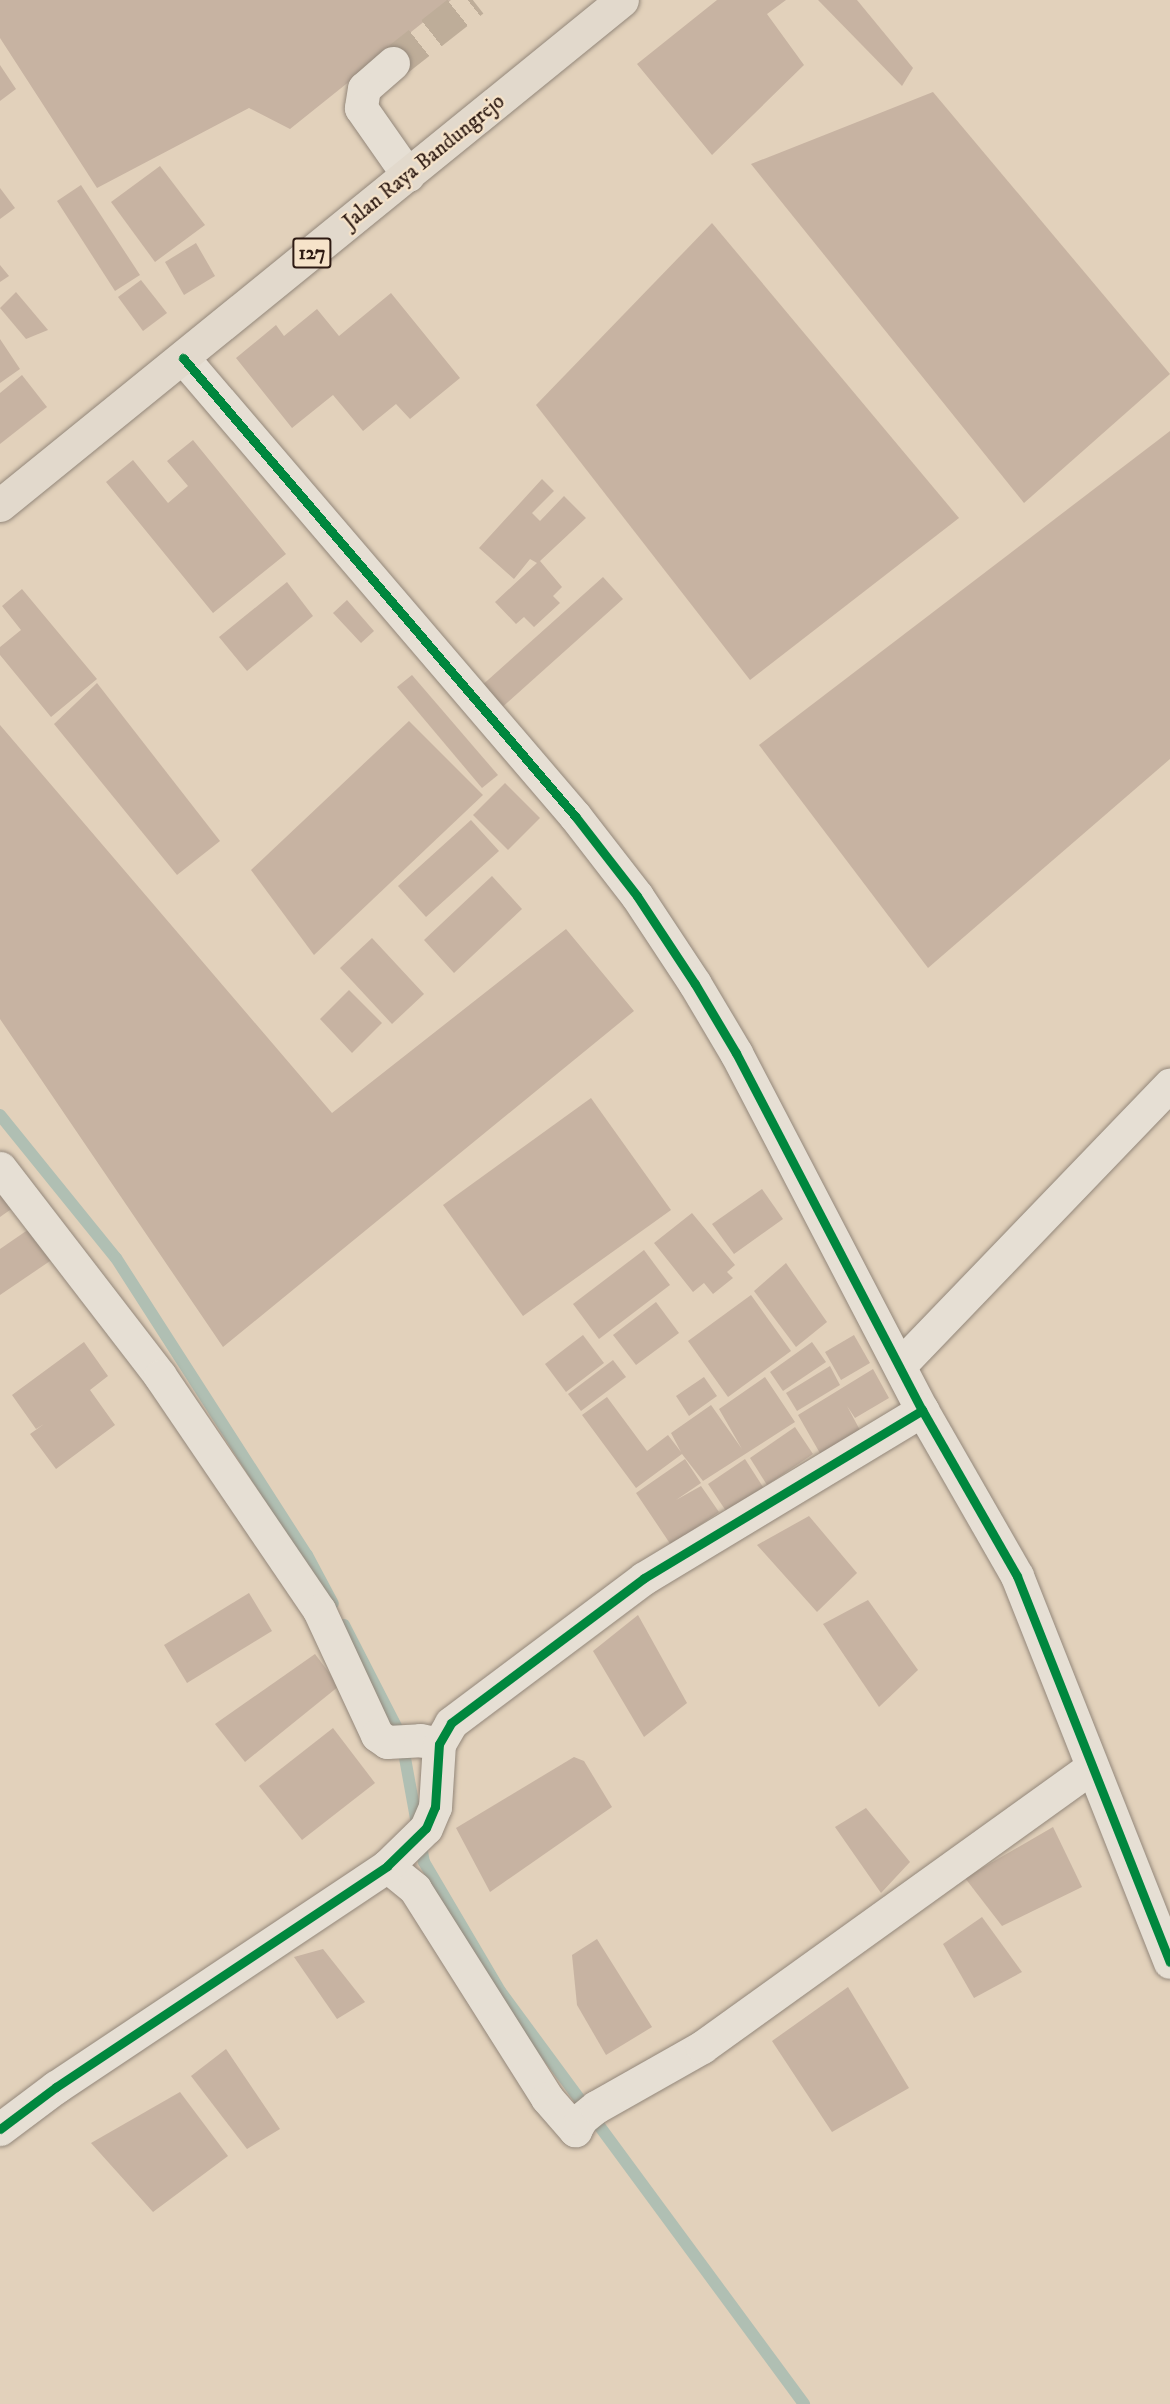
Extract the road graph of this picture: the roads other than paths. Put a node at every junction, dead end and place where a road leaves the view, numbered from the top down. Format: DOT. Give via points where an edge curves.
graph roads {
  1 [pos="618,1"];
  2 [pos="393,63"];
  3 [pos="408,175"];
  4 [pos="183,358"];
  5 [pos="0,505"];
  6 [pos="1170,1084"];
  7 [pos="0,1168"];
  8 [pos="901,1364"];
  9 [pos="922,1410"];
  10 [pos="429,1742"];
  11 [pos="1091,1767"];
  12 [pos="407,1847"];
  13 [pos="1170,1962"];
  14 [pos="0,2129"];
  1 -- 3 [label="main road, Jalan Raya Bandungrejo / 127"];
  2 -- 3 [label="street" via="364,88 360,108"];
  3 -- 4 [label="main road, Jalan Raya Bandungrejo / 127"];
  4 -- 5 [label="main road, Jalan Raya Bandungrejo / 127"];
  4 -- 8 [label="street" via="575,816 637,896 736,1053"];
  6 -- 8 [label="street"];
  7 -- 10 [label="street" via="160,1377 319,1610 377,1735 387,1743"];
  8 -- 9 [label="street"];
  9 -- 10 [label="street" via="644,1578"];
  9 -- 11 [label="street" via="1017,1576"];
  10 -- 12 [label="street" via="435,1807"];
  11 -- 12 [label="street" via="702,2047 589,2113 575,2130 547,2098 415,1889"];
  11 -- 13 [label="street"];
  12 -- 14 [label="street"];
}
